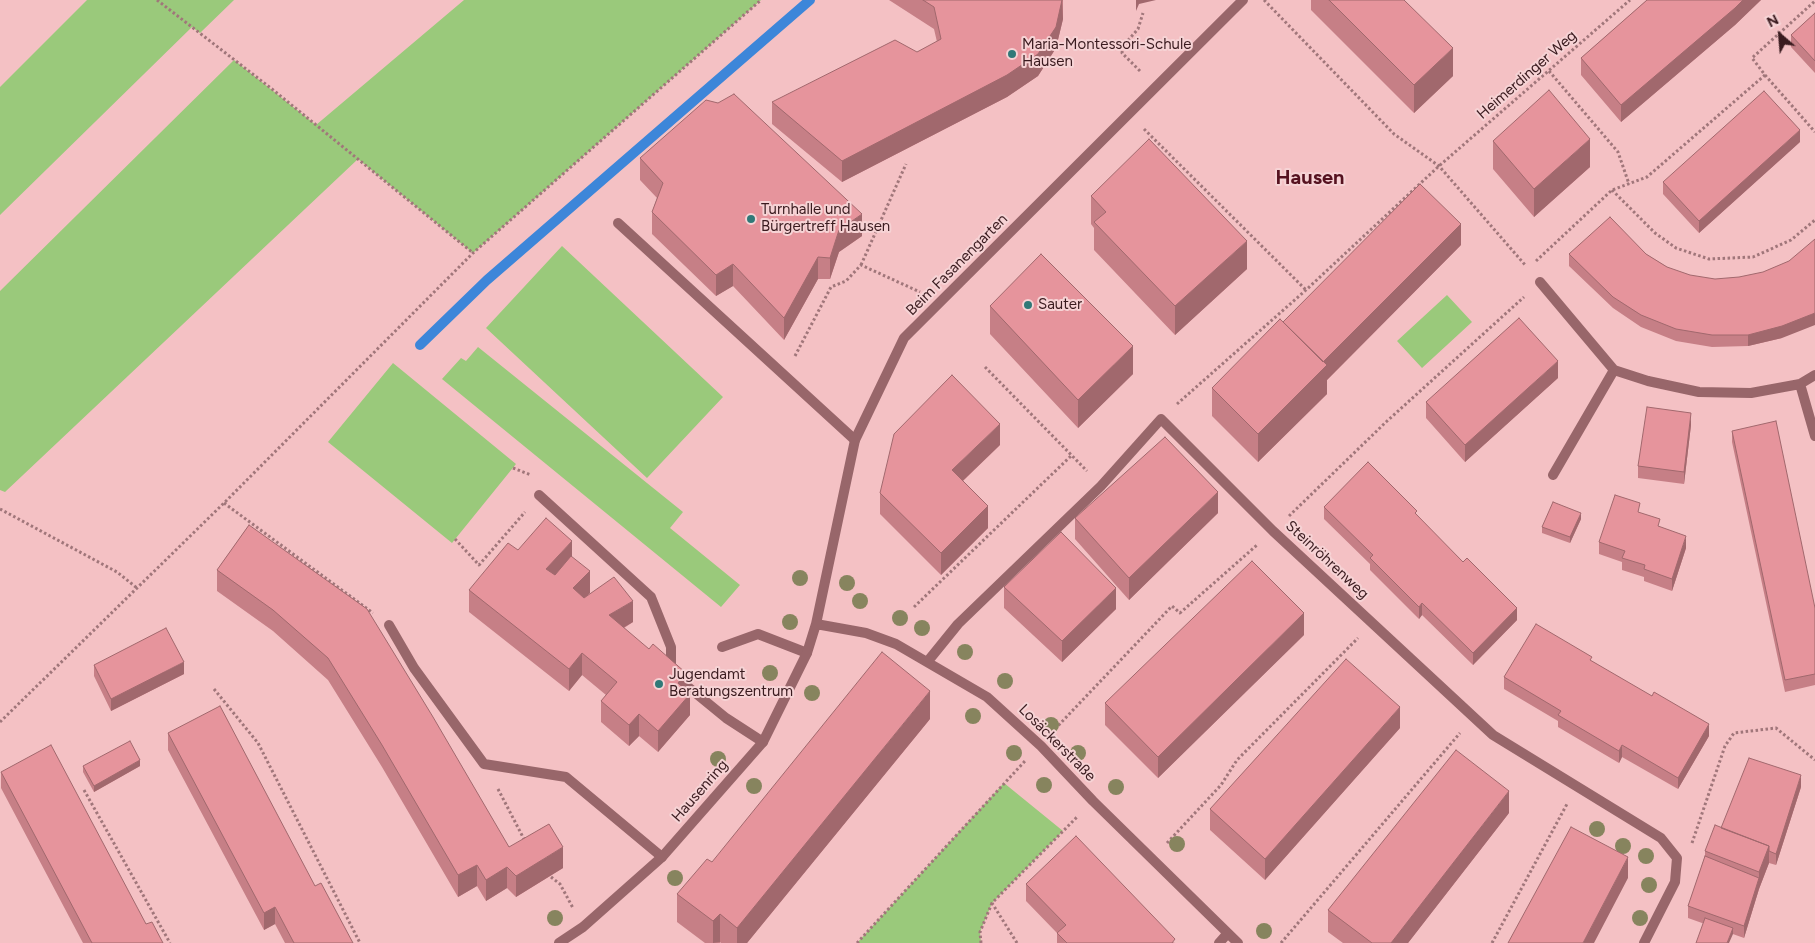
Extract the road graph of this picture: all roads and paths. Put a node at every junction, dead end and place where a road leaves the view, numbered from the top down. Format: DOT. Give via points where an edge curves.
graph roads {
  1 [pos="157,0"];
  2 [pos="761,0"];
  3 [pos="1243,0"];
  4 [pos="1264,0"];
  5 [pos="1630,0"];
  6 [pos="1815,1"];
  7 [pos="1143,14"];
  8 [pos="1122,53"];
  9 [pos="1549,71"];
  10 [pos="1765,75"];
  11 [pos="1129,114"];
  12 [pos="1815,132"];
  13 [pos="906,164"];
  14 [pos="1439,166"];
  15 [pos="1629,184"];
  16 [pos="1612,190"];
  17 [pos="1815,220"];
  18 [pos="618,223"];
  19 [pos="473,253"];
  20 [pos="861,265"];
  21 [pos="1528,268"];
  22 [pos="1540,282"];
  23 [pos="1306,290"];
  24 [pos="941,302"];
  25 [pos="985,367"];
  26 [pos="1614,370"];
  27 [pos="1815,375"];
  28 [pos="784,377"];
  29 [pos="1800,384"];
  30 [pos="1161,419"];
  31 [pos="1815,436"];
  32 [pos="855,440"];
  33 [pos="1072,455"];
  34 [pos="1553,475"];
  35 [pos="1102,486"];
  36 [pos="540,495"];
  37 [pos="224,503"];
  38 [pos="1299,507"];
  39 [pos="0,509"];
  40 [pos="1273,531"];
  41 [pos="455,538"];
  42 [pos="137,588"];
  43 [pos="914,607"];
  44 [pos="1372,623"];
  45 [pos="816,624"];
  46 [pos="389,625"];
  47 [pos="722,647"];
  48 [pos="807,653"];
  49 [pos="928,661"];
  50 [pos="214,689"];
  51 [pos="1473,717"];
  52 [pos="0,722"];
  53 [pos="763,742"];
  54 [pos="1041,746"];
  55 [pos="1815,760"];
  56 [pos="484,764"];
  57 [pos="1576,786"];
  58 [pos="84,790"];
  59 [pos="1093,801"];
  60 [pos="528,846"];
  61 [pos="662,857"];
  62 [pos="1152,858"];
  63 [pos="1677,858"];
  64 [pos="551,877"];
  65 [pos="992,902"];
  66 [pos="583,928"];
  67 [pos="1226,934"];
  68 [pos="170,943"];
  69 [pos="360,943"];
  70 [pos="559,943"];
  71 [pos="857,943"];
  72 [pos="981,943"];
  73 [pos="1017,943"];
  74 [pos="1219,943"];
  75 [pos="1238,943"];
  76 [pos="1281,943"];
  77 [pos="1492,943"];
  78 [pos="1644,943"];
  1 -- 19 [label="path"];
  2 -- 19 [label="path"];
  3 -- 11 [label="street, Beim Fasanengarten"];
  4 -- 14 [label="path" via="1394,134"];
  5 -- 9 [label="path, Heimerdinger Weg"];
  6 -- 10 [label="path" via="1752,58"];
  7 -- 8 [label="path" via="1138,29 1123,46"];
  9 -- 14 [label="path, Heimerdinger Weg"];
  9 -- 15 [label="path" via="1618,152"];
  10 -- 12 [label="path"];
  10 -- 15 [label="path" via="1647,177"];
  11 -- 23 [label="path"];
  11 -- 24 [label="street, Beim Fasanengarten"];
  13 -- 20 [label="path"];
  14 -- 21 [label="path"];
  14 -- 23 [label="path, Heimerdinger Weg"];
  15 -- 16 [label="path"];
  16 -- 17 [label="path" via="1655,233 1676,248 1709,259 1753,257 1791,240"];
  16 -- 21 [label="path"];
  18 -- 28 [label="street"];
  19 -- 37 [label="path"];
  20 -- 24 [label="path"];
  20 -- 28 [label="path" via="846,281 831,287"];
  21 -- 22 [label="path"];
  22 -- 26 [label="street"];
  22 -- 38 [label="path" via="1386,422"];
  23 -- 30 [label="path, Heimerdinger Weg"];
  24 -- 32 [label="street, Beim Fasanengarten" via="904,338"];
  25 -- 33 [label="path"];
  26 -- 29 [label="street" via="1699,392 1751,393"];
  26 -- 34 [label="street"];
  27 -- 29 [label="street"];
  28 -- 32 [label="street"];
  29 -- 31 [label="street"];
  30 -- 35 [label="street"];
  30 -- 40 [label="street, Steinröhrenweg"];
  32 -- 45 [label="street, Beim Fasanengarten"];
  33 -- 35 [label="path"];
  33 -- 43 [label="path"];
  35 -- 49 [label="street" via="958,624"];
  36 -- 41 [label="path" via="480,565"];
  36 -- 53 [label="street" via="651,597 671,647 671,673 726,718"];
  37 -- 42 [label="path"];
  37 -- 46 [label="path"];
  39 -- 42 [label="path" via="117,572"];
  40 -- 44 [label="street, Steinröhrenweg"];
  40 -- 54 [label="path" via="1180,613 1172,606"];
  42 -- 52 [label="path"];
  44 -- 51 [label="street, Steinröhrenweg"];
  44 -- 62 [label="path" via="1237,760 1221,785"];
  45 -- 48 [label="street, Hausenring"];
  45 -- 49 [label="street, Losäckerstraße" via="866,632"];
  46 -- 56 [label="street" via="414,668"];
  47 -- 48 [label="street" via="758,634"];
  48 -- 53 [label="street, Hausenring"];
  49 -- 54 [label="street, Losäckerstraße" via="988,697"];
  50 -- 69 [label="path" via="258,743"];
  51 -- 57 [label="street, Steinröhrenweg" via="1493,735"];
  51 -- 76 [label="path"];
  53 -- 61 [label="street, Hausenring"];
  54 -- 59 [label="street, Losäckerstraße"];
  54 -- 71 [label="path"];
  55 -- 63 [label="path" via="1776,728 1734,733 1725,746 1695,840"];
  56 -- 60 [label="path"];
  56 -- 61 [label="street" via="566,778"];
  57 -- 63 [label="street, Steinröhrenweg" via="1661,838"];
  57 -- 77 [label="path"];
  58 -- 68 [label="path"];
  59 -- 62 [label="street, Losäckerstraße"];
  59 -- 65 [label="path"];
  61 -- 66 [label="street, Hausenring"];
  62 -- 67 [label="street, Losäckerstraße"];
  63 -- 78 [label="street" via="1675,882"];
  64 -- 66 [label="path" via="560,884"];
  65 -- 72 [label="path" via="980,932"];
  65 -- 73 [label="path"];
  66 -- 70 [label="street, Hausenring"];
  67 -- 74 [label="street"];
  67 -- 75 [label="street, Losäckerstraße"];
}
